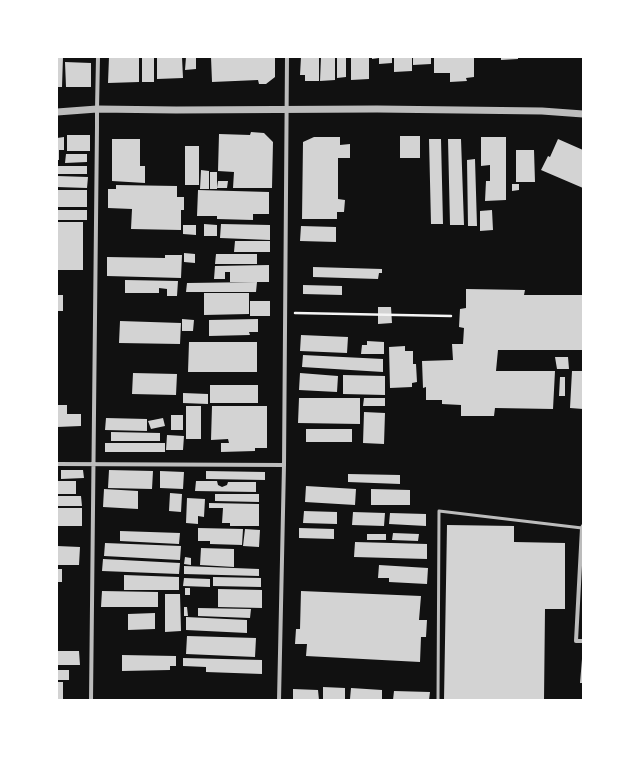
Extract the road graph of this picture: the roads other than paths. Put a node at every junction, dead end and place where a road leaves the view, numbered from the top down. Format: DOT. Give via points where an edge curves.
graph roads {
  1 [pos="98,57"];
  2 [pos="287,57"];
  3 [pos="97,109"];
  4 [pos="286,109"];
  5 [pos="57,112"];
  6 [pos="583,114"];
  7 [pos="57,464"];
  8 [pos="93,464"];
  9 [pos="284,466"];
  10 [pos="582,527"];
  11 [pos="583,641"];
  12 [pos="91,700"];
  13 [pos="279,700"];
  14 [pos="438,700"];
  1 -- 3 [label="street"];
  2 -- 4 [label="street"];
  3 -- 4 [label="street"];
  3 -- 5 [label="street"];
  3 -- 8 [label="street"];
  4 -- 6 [label="street" via="377,108"];
  4 -- 9 [label="street"];
  7 -- 8 [label="street"];
  8 -- 9 [label="street"];
  8 -- 12 [label="street"];
  9 -- 13 [label="street"];
  10 -- 11 [label="street" via="576,641"];
  10 -- 14 [label="lane" via="439,511"];
}
